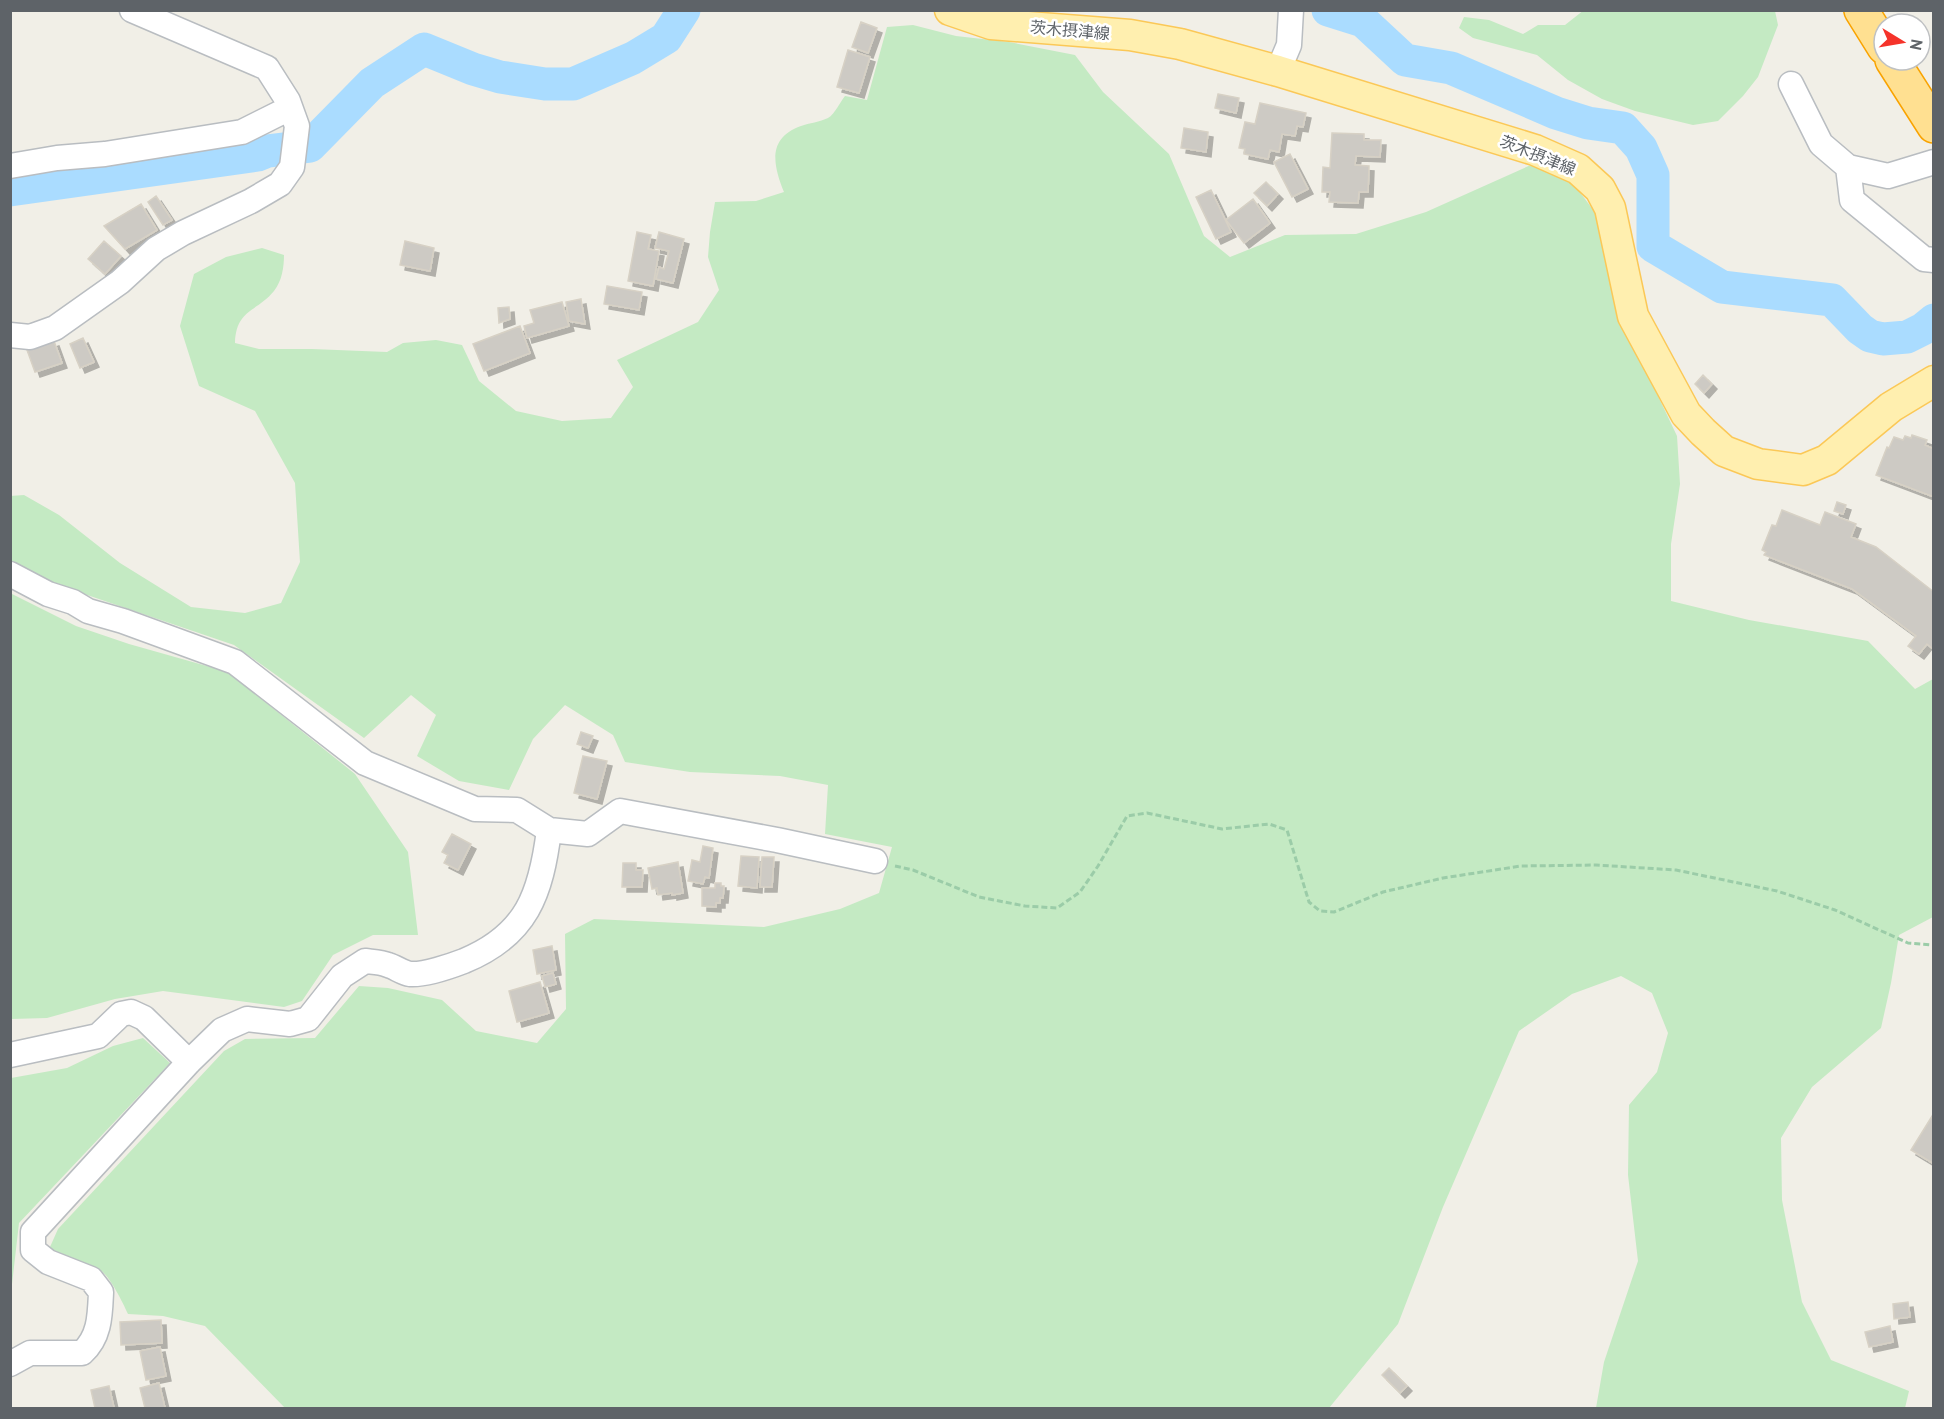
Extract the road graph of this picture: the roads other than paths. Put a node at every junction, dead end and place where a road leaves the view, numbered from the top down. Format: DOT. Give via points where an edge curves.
graph roads {
  1 [pos="132,10"];
  2 [pos="950,10"];
  3 [pos="1861,10"];
  4 [pos="1292,13"];
  5 [pos="1872,27"];
  6 [pos="1278,71"];
  7 [pos="1900,72"];
  8 [pos="1791,84"];
  9 [pos="1926,114"];
  10 [pos="293,117"];
  11 [pos="1934,162"];
  12 [pos="10,166"];
  13 [pos="1848,167"];
  14 [pos="1934,260"];
  15 [pos="11,336"];
  16 [pos="1934,381"];
  17 [pos="10,574"];
  18 [pos="549,830"];
  19 [pos="875,861"];
  20 [pos="10,1055"];
  21 [pos="189,1062"];
  22 [pos="10,1364"];
  1 -- 10 [label="street" via="267,68"];
  2 -- 6 [label="main road, 茨木摂津線" via="992,24 1130,35 1180,44"];
  3 -- 5 [label="highway"];
  4 -- 6 [label="street" via="1289,45"];
  6 -- 16 [label="main road, 茨木摂津線" via="1534,150 1578,169 1600,189 1610,208 1633,316 1686,414 1724,451 1758,464 1803,470 1827,460 1891,407"];
  7 -- 9 [label="highway"];
  8 -- 13 [label="street" via="1821,144"];
  10 -- 12 [label="street" via="242,132"];
  10 -- 15 [label="street" via="292,167 280,184 156,249 120,282 56,328 30,337"];
  11 -- 13 [label="street" via="1888,176"];
  13 -- 14 [label="street" via="1852,200 1924,259"];
  17 -- 18 [label="street" via="88,610 235,662 365,764 475,808 517,810"];
  18 -- 19 [label="street" via="588,834 620,811"];
  18 -- 21 [label="street" via="534,898 514,930 486,952 448,968 409,974 387,964 365,961 342,976 308,1019 290,1024 247,1019 222,1030"];
  20 -- 21 [label="street" via="98,1036 121,1014 131,1012 144,1018"];
  21 -- 22 [label="street" via="33,1232 33,1250 48,1262 91,1279 101,1292 93,1344 82,1353 30,1353"];
}
